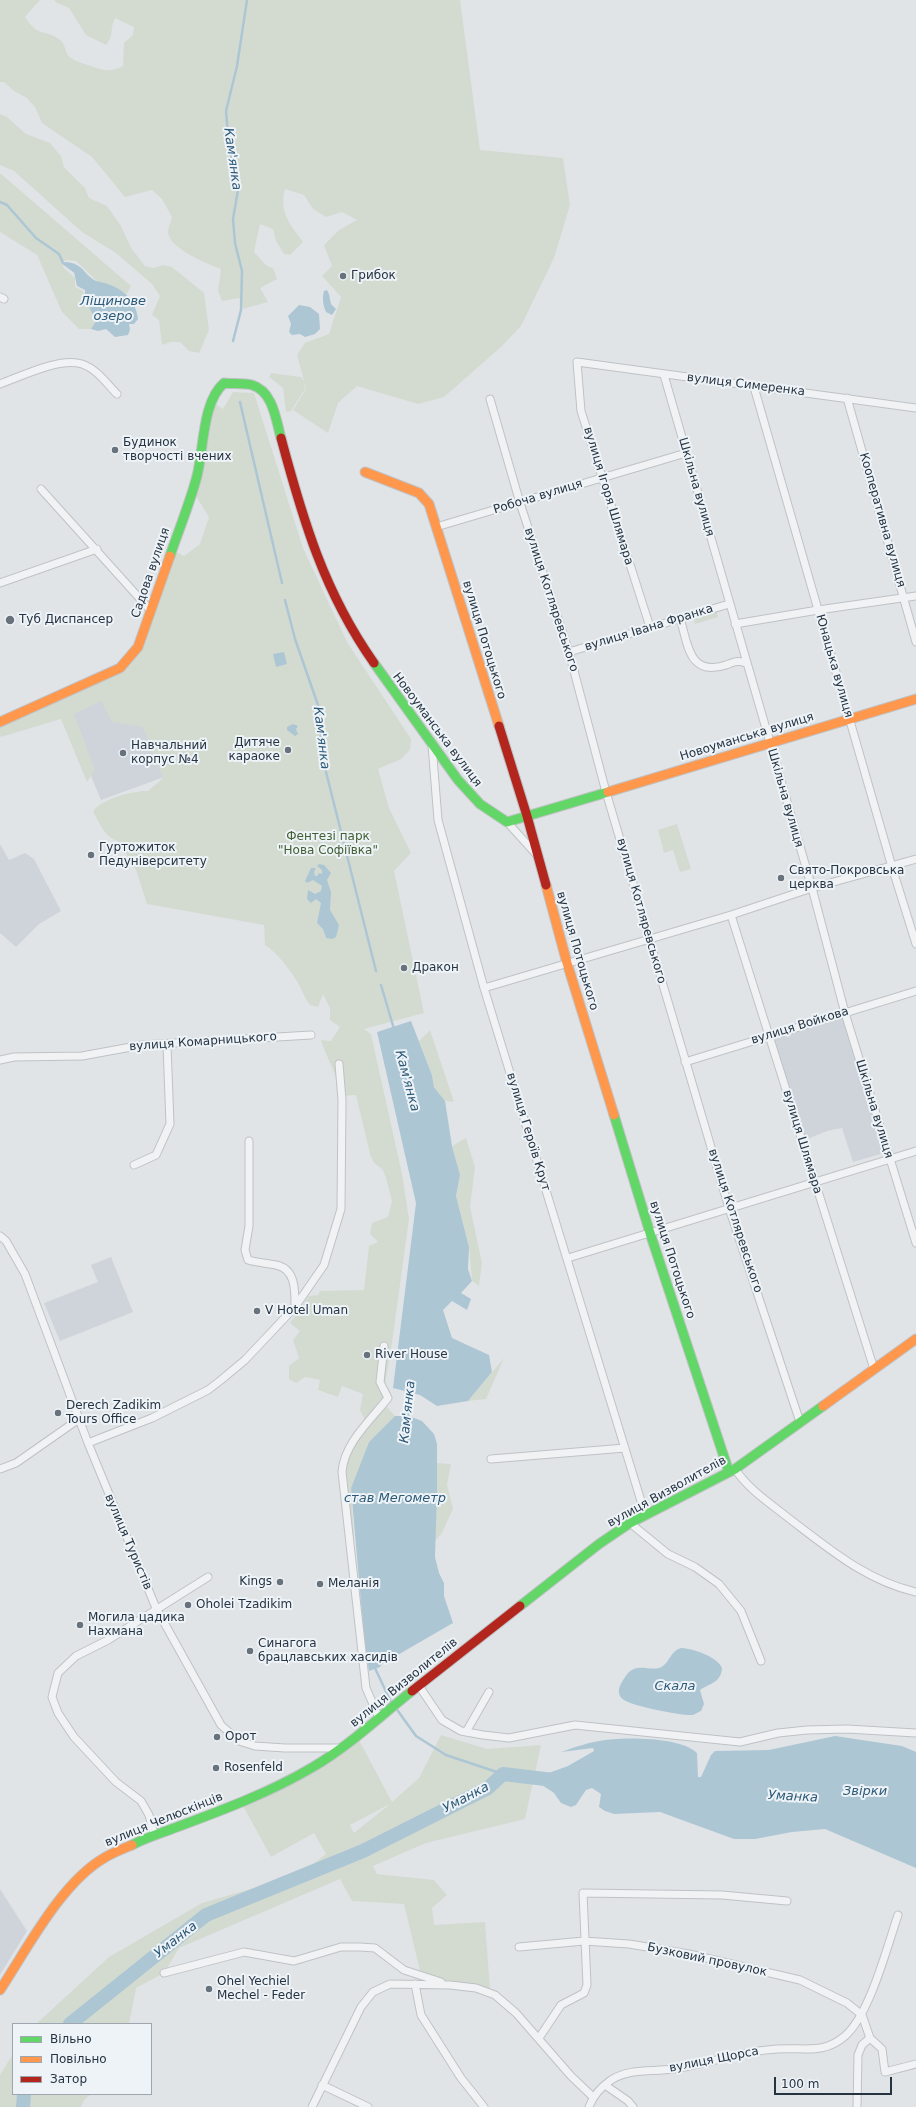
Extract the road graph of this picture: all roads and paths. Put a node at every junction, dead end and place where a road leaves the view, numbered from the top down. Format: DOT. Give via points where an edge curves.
graph roads {
  1 [pos="577,362"];
  2 [pos="664,375"];
  3 [pos="0,384"];
  4 [pos="252,385"];
  5 [pos="754,387"];
  6 [pos="117,394"];
  7 [pos="847,398"];
  8 [pos="490,399"];
  9 [pos="916,408"];
  10 [pos="686,453"];
  11 [pos="365,472"];
  12 [pos="602,478"];
  13 [pos="41,489"];
  14 [pos="520,503"];
  15 [pos="436,527"];
  16 [pos="97,549"];
  17 [pos="0,583"];
  18 [pos="916,596"];
  19 [pos="904,597"];
  20 [pos="729,604"];
  21 [pos="818,610"];
  22 [pos="151,611"];
  23 [pos="680,618"];
  24 [pos="735,624"];
  25 [pos="650,628"];
  26 [pos="916,642"];
  27 [pos="569,652"];
  28 [pos="746,663"];
  29 [pos="916,699"];
  30 [pos="849,719"];
  31 [pos="0,722"];
  32 [pos="769,743"];
  33 [pos="432,745"];
  34 [pos="606,792"];
  35 [pos="527,816"];
  36 [pos="507,822"];
  37 [pos="536,854"];
  38 [pos="916,859"];
  39 [pos="892,867"];
  40 [pos="812,888"];
  41 [pos="731,915"];
  42 [pos="649,939"];
  43 [pos="916,944"];
  44 [pos="567,963"];
  45 [pos="484,988"];
  46 [pos="916,991"];
  47 [pos="845,1013"];
  48 [pos="312,1035"];
  49 [pos="769,1036"];
  50 [pos="167,1045"];
  51 [pos="0,1060"];
  52 [pos="685,1062"];
  53 [pos="339,1064"];
  54 [pos="249,1141"];
  55 [pos="916,1151"];
  56 [pos="889,1159"];
  57 [pos="134,1165"];
  58 [pos="815,1182"];
  59 [pos="729,1208"];
  60 [pos="650,1232"];
  61 [pos="0,1236"];
  62 [pos="916,1243"];
  63 [pos="568,1258"];
  64 [pos="295,1307"];
  65 [pos="916,1340"];
  66 [pos="384,1346"];
  67 [pos="874,1369"];
  68 [pos="78,1419"];
  69 [pos="800,1422"];
  70 [pos="88,1443"];
  71 [pos="625,1448"];
  72 [pos="491,1459"];
  73 [pos="0,1470"];
  74 [pos="732,1470"];
  75 [pos="645,1514"];
  76 [pos="630,1523"];
  77 [pos="208,1577"];
  78 [pos="916,1592"];
  79 [pos="156,1608"];
  80 [pos="762,1661"];
  81 [pos="419,1686"];
  82 [pos="489,1692"];
  83 [pos="382,1715"];
  84 [pos="466,1732"];
  85 [pos="916,1733"];
  86 [pos="341,1748"];
  87 [pos="154,1834"];
  88 [pos="787,1902"];
  89 [pos="898,1915"];
  90 [pos="584,1941"];
  91 [pos="519,1947"];
  92 [pos="164,1973"];
  93 [pos="415,1984"];
  94 [pos="450,1985"];
  95 [pos="0,1990"];
  96 [pos="862,2015"];
  97 [pos="539,2038"];
  98 [pos="870,2038"];
  99 [pos="916,2064"];
  100 [pos="322,2085"];
  101 [pos="605,2085"];
  102 [pos="593,2096"];
  103 [pos="312,2107"];
  104 [pos="368,2107"];
  105 [pos="484,2107"];
  106 [pos="588,2107"];
  107 [pos="633,2107"];
  108 [pos="857,2107"];
  1 -- 2 [label="street, вулиця Симеренка"];
  1 -- 12 [label="street, вулиця Ігоря Шлямара" via="581,411"];
  2 -- 5 [label="street, вулиця Симеренка"];
  2 -- 10 [label="street, Шкільна вулиця"];
  3 -- 6 [label="street" via="43,368 69,362 83,364 99,375"];
  4 -- 22 [label="street, Садова вулиця" via="224,383 216,389 211,401 197,476"];
  4 -- 33 [label="street, Новоуманська вулиця" via="263,390 271,403 314,553 336,603 374,665"];
  5 -- 7 [label="street, вулиця Симеренка"];
  5 -- 21 [label="street, Юнацька вулиця"];
  7 -- 9 [label="street, вулиця Симеренка"];
  7 -- 19 [label="street, Кооперативна вулиця"];
  8 -- 14 [label="street, вулиця Котляревського"];
  10 -- 12 [label="street, Робоча вулиця"];
  10 -- 20 [label="street, Шкільна вулиця"];
  11 -- 15 [label="street, вулиця Потоцького" via="419,494 429,504"];
  12 -- 14 [label="street, Робоча вулиця"];
  12 -- 25 [label="street, вулиця Ігоря Шлямара"];
  13 -- 16 [label="street"];
  14 -- 15 [label="street, Робоча вулиця"];
  14 -- 27 [label="street, вулиця Котляревського"];
  15 -- 35 [label="street, вулиця Потоцького"];
  16 -- 17 [label="street"];
  16 -- 22 [label="street"];
  18 -- 19 [label="street"];
  19 -- 21 [label="street"];
  19 -- 26 [label="street, Кооперативна вулиця"];
  20 -- 23 [label="street, вулиця Івана Франка"];
  20 -- 24 [label="street, Шкільна вулиця"];
  21 -- 24 [label="street"];
  21 -- 30 [label="street, Юнацька вулиця"];
  22 -- 31 [label="street, Садова вулиця" via="138,647 120,668"];
  23 -- 25 [label="street, вулиця Івана Франка"];
  23 -- 28 [label="street" via="692,657 698,664 706,669 714,669 738,660"];
  24 -- 28 [label="street, Шкільна вулиця"];
  25 -- 27 [label="street, вулиця Івана Франка"];
  27 -- 34 [label="street, вулиця Котляревського"];
  28 -- 32 [label="street, Шкільна вулиця"];
  29 -- 30 [label="street, Новоуманська вулиця"];
  30 -- 32 [label="street, Новоуманська вулиця"];
  30 -- 39 [label="street, Юнацька вулиця"];
  32 -- 34 [label="street, Новоуманська вулиця"];
  32 -- 40 [label="street, Шкільна вулиця"];
  33 -- 36 [label="street, Новоуманська вулиця" via="470,795 492,814"];
  33 -- 45 [label="street, вулиця Героїв Крут" via="438,820"];
  34 -- 35 [label="street, Новоуманська вулиця"];
  34 -- 42 [label="street, вулиця Котляревського"];
  35 -- 36 [label="street, Новоуманська вулиця"];
  35 -- 37 [label="street, вулиця Потоцького"];
  36 -- 37 [label="street"];
  37 -- 44 [label="street, вулиця Потоцького"];
  38 -- 39 [label="street"];
  39 -- 40 [label="street"];
  39 -- 43 [label="street, Юнацька вулиця"];
  40 -- 41 [label="street"];
  40 -- 47 [label="street, Шкільна вулиця"];
  41 -- 42 [label="street"];
  41 -- 49 [label="street, вулиця Шлямара"];
  42 -- 44 [label="street"];
  42 -- 52 [label="street, вулиця Котляревського"];
  44 -- 45 [label="street"];
  44 -- 60 [label="street, вулиця Потоцького"];
  45 -- 63 [label="street, вулиця Героїв Крут"];
  46 -- 47 [label="street, вулиця Войкова"];
  47 -- 49 [label="street, вулиця Войкова"];
  47 -- 56 [label="street, Шкільна вулиця"];
  48 -- 50 [label="street, вулиця Комарницького"];
  49 -- 52 [label="street, вулиця Войкова"];
  49 -- 58 [label="street, вулиця Шлямара"];
  50 -- 51 [label="street, вулиця Комарницького" via="142,1045 82,1056 14,1057"];
  50 -- 57 [label="street" via="170,1124 156,1155"];
  52 -- 59 [label="street, вулиця Котляревського"];
  53 -- 64 [label="street" via="342,1100 341,1209 324,1265"];
  54 -- 64 [label="street" via="249,1226 246,1255 248,1260 278,1265 286,1270 293,1278"];
  55 -- 56 [label="street"];
  56 -- 58 [label="street"];
  56 -- 62 [label="street, Шкільна вулиця"];
  58 -- 59 [label="street"];
  58 -- 67 [label="street, вулиця Шлямара"];
  59 -- 60 [label="street"];
  59 -- 69 [label="street, вулиця Котляревського"];
  60 -- 63 [label="street"];
  60 -- 74 [label="street, вулиця Потоцького"];
  61 -- 68 [label="street, вулиця Туристів" via="6,1241 25,1274"];
  63 -- 71 [label="street, вулиця Героїв Крут"];
  64 -- 70 [label="street" via="245,1360 208,1390 152,1418"];
  65 -- 67 [label="street, вулиця Визволителів"];
  66 -- 83 [label="street" via="380,1382 388,1398 351,1444 343,1460 342,1472 366,1688"];
  67 -- 69 [label="street, вулиця Визволителів"];
  68 -- 70 [label="street, вулиця Туристів"];
  68 -- 73 [label="street" via="16,1463"];
  69 -- 74 [label="street, вулиця Визволителів"];
  70 -- 79 [label="street, вулиця Туристів"];
  71 -- 72 [label="street"];
  71 -- 75 [label="street, вулиця Героїв Крут"];
  74 -- 75 [label="street, вулиця Визволителів"];
  74 -- 78 [label="street" via="810,1536 846,1561 895,1587"];
  75 -- 76 [label="street, вулиця Визволителів"];
  76 -- 80 [label="street" via="668,1554 695,1567 719,1584 741,1611"];
  76 -- 81 [label="street, вулиця Визволителів" via="588,1552"];
  77 -- 79 [label="street"];
  79 -- 86 [label="street, вулиця Туристів" via="221,1725 239,1741 254,1746"];
  79 -- 87 [label="street" via="108,1640 76,1656 58,1673 52,1697 58,1713 74,1737 116,1782 141,1801 149,1815"];
  81 -- 83 [label="street, вулиця Визволителів"];
  81 -- 84 [label="street" via="442,1720"];
  82 -- 84 [label="street"];
  83 -- 86 [label="street, вулиця Визволителів"];
  84 -- 85 [label="street" via="509,1738 575,1725 740,1742 778,1733 808,1730 848,1729"];
  86 -- 87 [label="street, вулиця Челюскінців" via="313,1767 247,1799"];
  87 -- 95 [label="street, вулиця Челюскінців" via="103,1858 76,1880 60,1899"];
  88 -- 90 [label="street" via="722,1894 583,1893"];
  89 -- 96 [label="street, вулиця Щорса"];
  90 -- 91 [label="street, Бузковий провулок"];
  90 -- 96 [label="street, Бузковий провулок" via="629,1944 682,1953 800,1980 847,2004"];
  90 -- 97 [label="street" via="587,1985 584,1993 561,2005"];
  92 -- 94 [label="street" via="244,1952 294,1961 341,1946 375,1948 404,1970"];
  93 -- 94 [label="street"];
  93 -- 100 [label="street" via="390,1984 373,1992 361,2007"];
  93 -- 105 [label="street" via="421,2015 461,2078"];
  94 -- 97 [label="street" via="476,1988 496,1995 516,2012"];
  96 -- 98 [label="street"];
  96 -- 101 [label="street, вулиця Щорса" via="847,2035 831,2046 748,2052 673,2069 632,2071"];
  97 -- 102 [label="street" via="571,2076"];
  98 -- 99 [label="street" via="882,2049 885,2072"];
  98 -- 108 [label="street" via="858,2054"];
  100 -- 103 [label="street"];
  100 -- 104 [label="street"];
  101 -- 102 [label="street, вулиця Щорса"];
  101 -- 107 [label="street"];
  102 -- 106 [label="street"];
}
